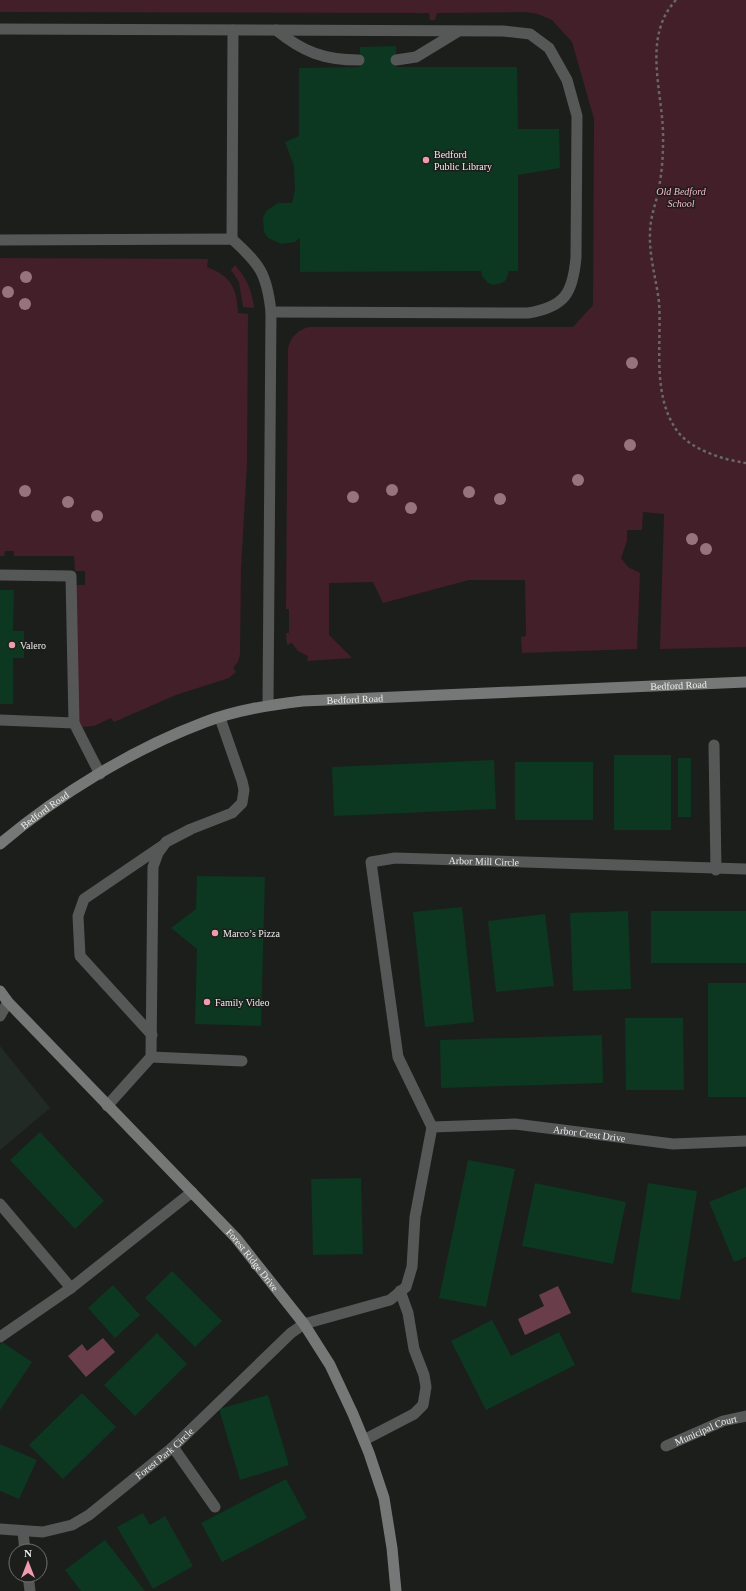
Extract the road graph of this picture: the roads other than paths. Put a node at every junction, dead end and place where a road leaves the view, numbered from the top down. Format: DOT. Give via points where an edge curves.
graph roads {
  1 [pos="0,29"];
  2 [pos="233,30"];
  3 [pos="276,30"];
  4 [pos="457,31"];
  5 [pos="359,60"];
  6 [pos="396,60"];
  7 [pos="232,239"];
  8 [pos="0,240"];
  9 [pos="271,312"];
  10 [pos="0,575"];
  11 [pos="746,682"];
  12 [pos="268,705"];
  13 [pos="220,718"];
  14 [pos="0,720"];
  15 [pos="74,723"];
  16 [pos="714,745"];
  17 [pos="100,774"];
  18 [pos="0,844"];
  19 [pos="165,844"];
  20 [pos="746,869"];
  21 [pos="716,870"];
  22 [pos="0,991"];
  23 [pos="8,1002"];
  24 [pos="0,1016"];
  25 [pos="152,1035"];
  26 [pos="151,1057"];
  27 [pos="242,1060"];
  28 [pos="107,1106"];
  29 [pos="432,1127"];
  30 [pos="746,1140"];
  31 [pos="192,1192"];
  32 [pos="0,1204"];
  33 [pos="71,1288"];
  34 [pos="400,1291"];
  35 [pos="304,1324"];
  36 [pos="0,1337"];
  37 [pos="746,1416"];
  38 [pos="364,1440"];
  39 [pos="666,1446"];
  40 [pos="173,1447"];
  41 [pos="215,1507"];
  42 [pos="0,1529"];
  43 [pos="23,1532"];
  44 [pos="24,1543"];
  45 [pos="396,1591"];
  1 -- 2 [label="street"];
  2 -- 3 [label="street"];
  2 -- 7 [label="street"];
  3 -- 4 [label="street"];
  3 -- 5 [label="street" via="294,45 315,55 341,60"];
  4 -- 6 [label="street" via="416,58"];
  4 -- 9 [label="street" via="530,34 548,48 567,80 577,116 576,234 574,277 563,298 546,310 528,313"];
  7 -- 8 [label="street"];
  7 -- 9 [label="street" via="248,253 262,272"];
  9 -- 12 [label="street"];
  10 -- 15 [label="street" via="71,576"];
  11 -- 12 [label="main road, Bedford Road" via="311,700"];
  12 -- 13 [label="main road, Bedford Road"];
  13 -- 17 [label="main road, Bedford Road" via="206,721 134,754"];
  13 -- 19 [label="street" via="242,780 242,803 232,813 191,829"];
  14 -- 15 [label="street"];
  15 -- 17 [label="street"];
  16 -- 21 [label="street"];
  17 -- 18 [label="main road, Bedford Road" via="19,828"];
  19 -- 25 [label="street" via="158,852 153,867"];
  19 -- 25 [label="street" via="84,899 78,916 80,956"];
  20 -- 21 [label="street, Arbor Mill Circle"];
  21 -- 29 [label="street, Arbor Mill Circle" via="395,858 371,862 398,1056"];
  22 -- 23 [label="main road, Forest Ridge Drive"];
  23 -- 24 [label="street"];
  23 -- 28 [label="main road, Forest Ridge Drive"];
  25 -- 26 [label="street"];
  26 -- 27 [label="street"];
  26 -- 28 [label="street"];
  28 -- 31 [label="main road, Forest Ridge Drive"];
  29 -- 30 [label="street, Arbor Crest Drive" via="515,1124 673,1144"];
  29 -- 34 [label="street" via="415,1217 412,1267 406,1287"];
  31 -- 33 [label="street"];
  31 -- 35 [label="main road, Forest Ridge Drive" via="236,1238"];
  32 -- 33 [label="street"];
  33 -- 36 [label="street"];
  34 -- 35 [label="street" via="390,1300"];
  34 -- 38 [label="street" via="408,1314 414,1349 424,1376 426,1387 423,1405 414,1414"];
  35 -- 38 [label="main road, Forest Ridge Drive" via="330,1365"];
  35 -- 40 [label="street, Forest Park Circle" via="291,1332"];
  37 -- 39 [label="street, Municipal Court" via="723,1421"];
  38 -- 45 [label="main road, Forest Ridge Drive" via="384,1498"];
  40 -- 41 [label="street"];
  40 -- 43 [label="street, Forest Park Circle" via="89,1515 72,1525 43,1532"];
  42 -- 43 [label="street, Forest Park Circle"];
  43 -- 44 [label="street"];
}
